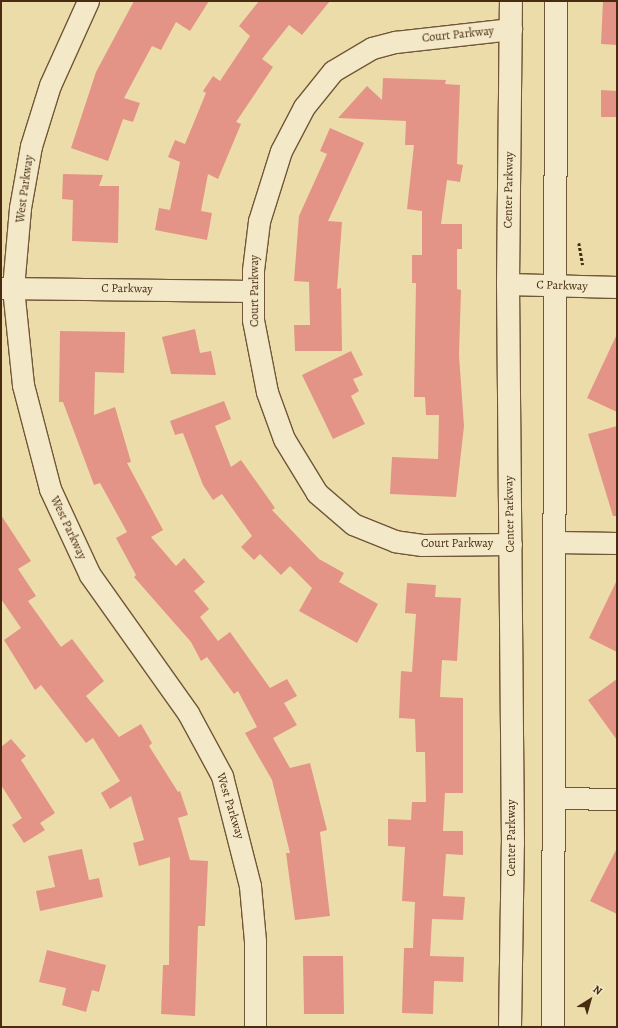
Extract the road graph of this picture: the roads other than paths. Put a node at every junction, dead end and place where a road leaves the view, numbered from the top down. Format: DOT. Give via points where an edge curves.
graph roads {
  1 [pos="88,1"];
  2 [pos="511,1"];
  3 [pos="556,1"];
  4 [pos="511,29"];
  5 [pos="508,284"];
  6 [pos="557,286"];
  7 [pos="617,287"];
  8 [pos="7,288"];
  9 [pos="253,291"];
  10 [pos="556,542"];
  11 [pos="617,543"];
  12 [pos="511,544"];
  13 [pos="556,798"];
  14 [pos="617,799"];
  15 [pos="255,1027"];
  16 [pos="510,1027"];
  17 [pos="553,1027"];
  1 -- 8 [label="street, West Parkway" via="50,85 31,146"];
  2 -- 4 [label="street, Center Parkway"];
  3 -- 6 [label="street"];
  4 -- 5 [label="street, Center Parkway"];
  4 -- 9 [label="street, Court Parkway" via="394,42 372,48 333,71 304,107 272,174 259,221"];
  5 -- 6 [label="street, C Parkway"];
  5 -- 12 [label="street, Center Parkway"];
  6 -- 7 [label="street, C Parkway"];
  6 -- 10 [label="street"];
  8 -- 9 [label="street, C Parkway"];
  8 -- 15 [label="street, West Parkway" via="32,428 62,518 106,602 188,713 222,776 250,886 255,941"];
  9 -- 12 [label="street, Court Parkway" via="261,369 275,416 303,474 334,510 353,524 395,541 422,545"];
  10 -- 11 [label="street"];
  10 -- 13 [label="street"];
  12 -- 16 [label="street, Center Parkway"];
  13 -- 14 [label="street"];
  13 -- 17 [label="street"];
}
